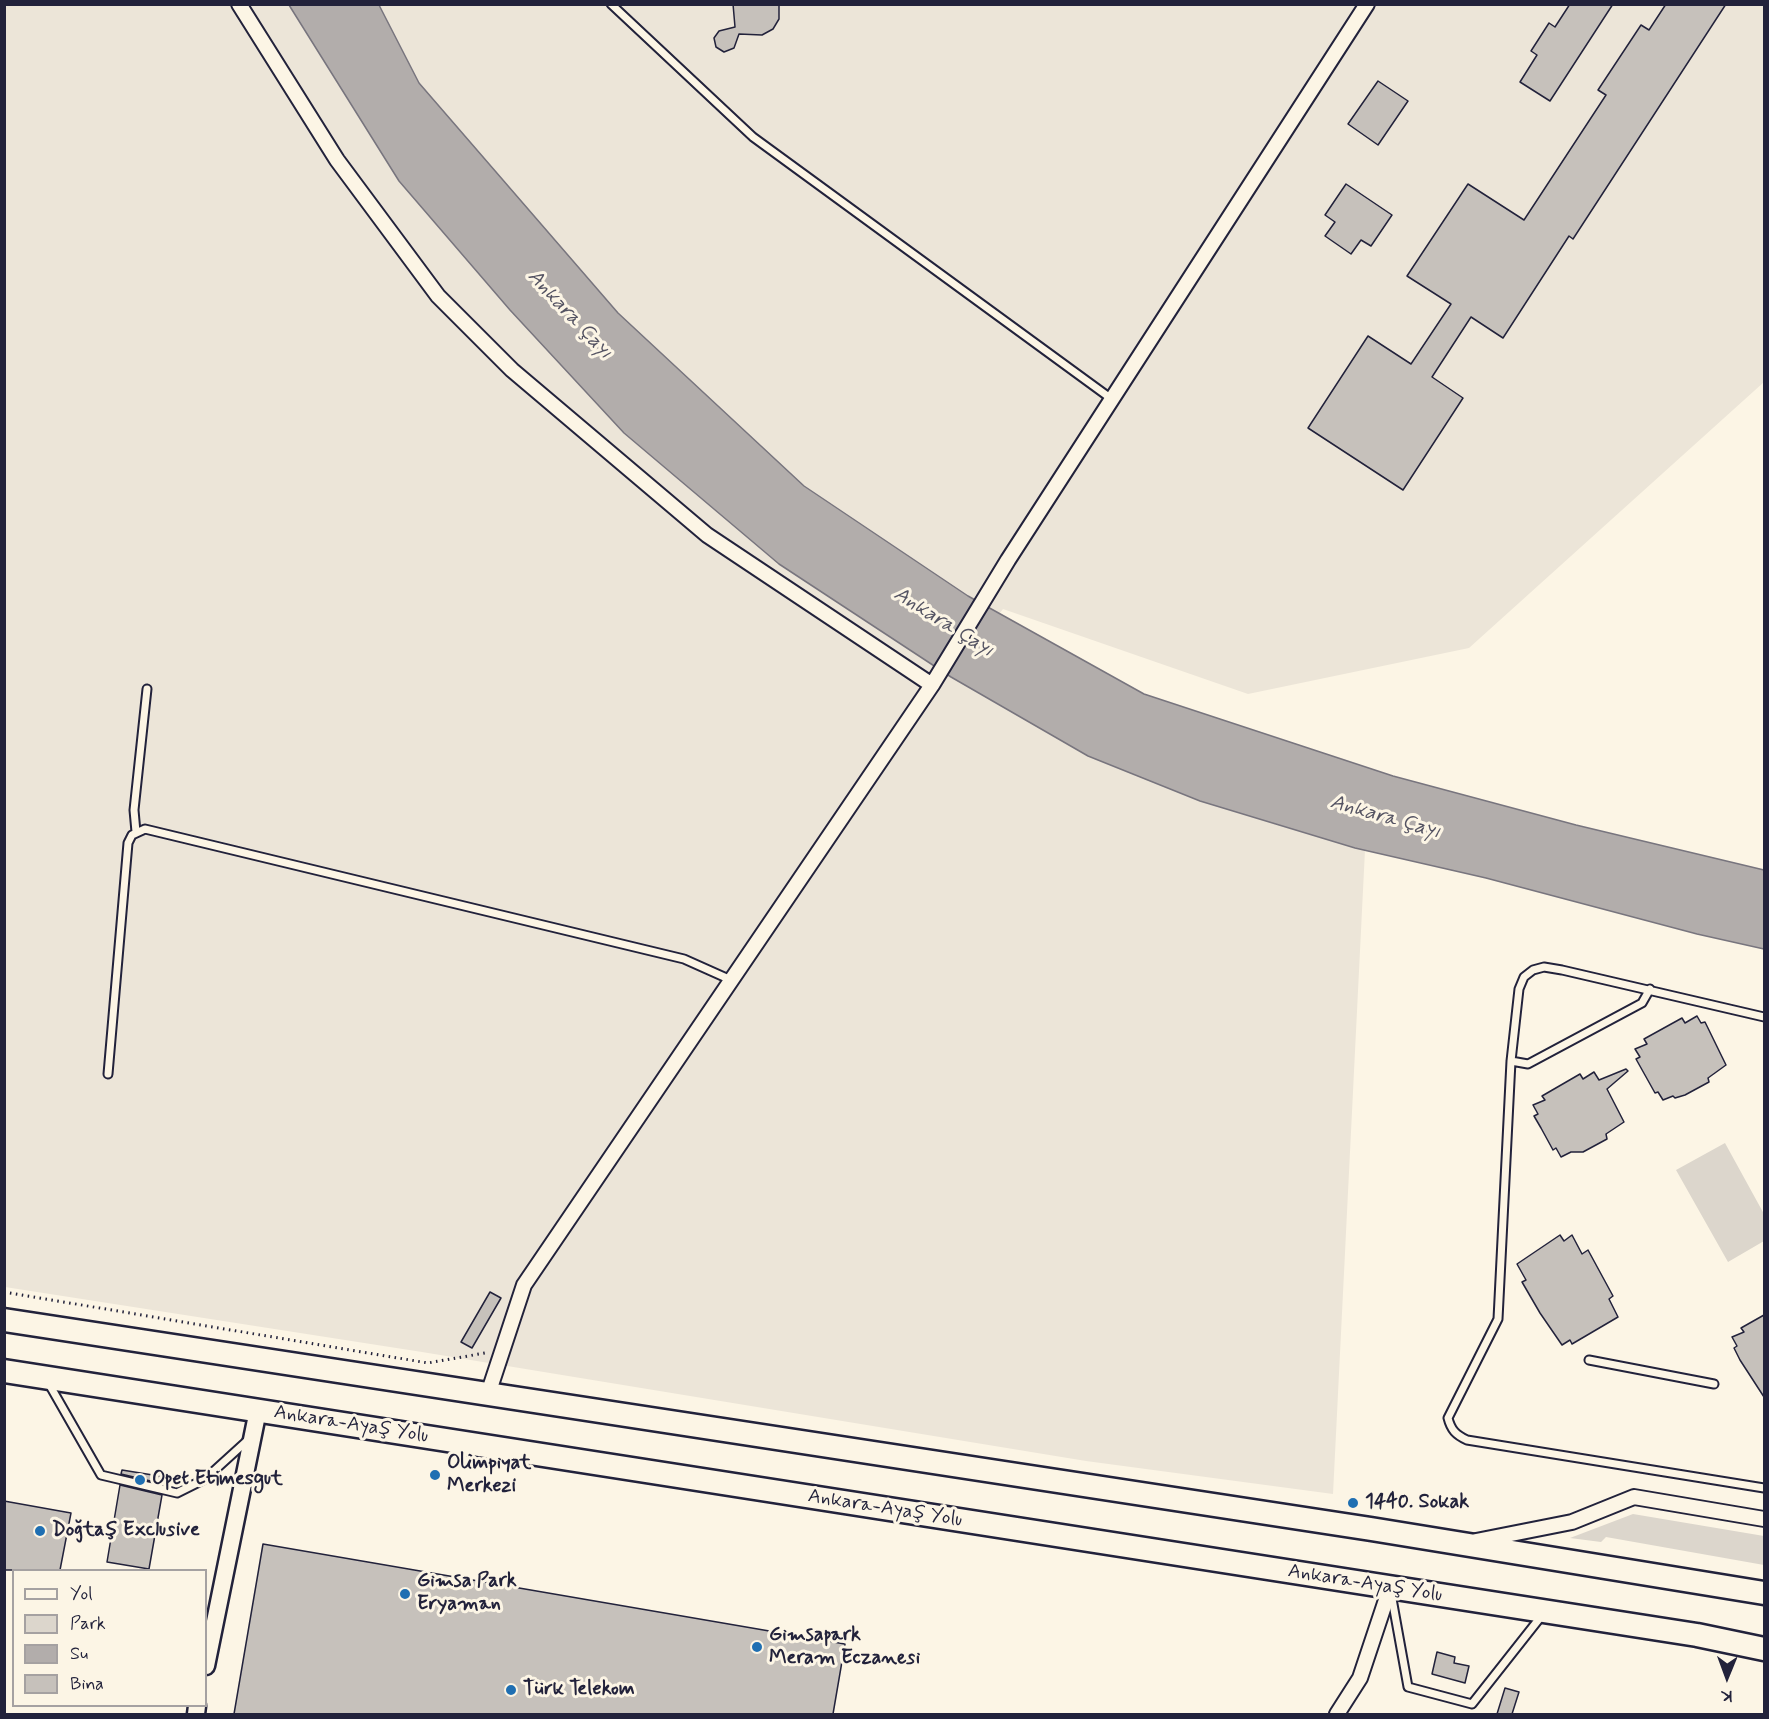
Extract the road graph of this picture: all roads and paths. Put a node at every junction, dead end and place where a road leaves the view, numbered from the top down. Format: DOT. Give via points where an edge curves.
graph roads {
  1 [pos="239,4"];
  2 [pos="611,4"];
  3 [pos="1367,4"];
  4 [pos="1113,400"];
  5 [pos="932,685"];
  6 [pos="147,688"];
  7 [pos="136,832"];
  8 [pos="731,980"];
  9 [pos="1650,989"];
  10 [pos="1764,1017"];
  11 [pos="1511,1061"];
  12 [pos="108,1074"];
  13 [pos="4,1292"];
  14 [pos="4,1320"];
  15 [pos="502,1350"];
  16 [pos="1589,1360"];
  17 [pos="4,1371"];
  18 [pos="45,1377"];
  19 [pos="1714,1384"];
  20 [pos="488,1394"];
  21 [pos="258,1410"];
  22 [pos="253,1435"];
  23 [pos="1764,1488"];
  24 [pos="1764,1519"];
  25 [pos="1463,1543"];
  26 [pos="1390,1588"];
  27 [pos="1764,1593"];
  28 [pos="1545,1612"];
  29 [pos="1764,1649"];
  30 [pos="207,1661"];
  31 [pos="1337,1714"];
  1 -- 5 [label="street" via="337,160 432,287 512,370 707,535"];
  2 -- 4 [label="lane" via="753,137"];
  3 -- 4 [label="street"];
  4 -- 5 [label="street"];
  5 -- 8 [label="street"];
  6 -- 7 [label="lane" via="134,810"];
  7 -- 8 [label="lane" via="149,829 662,954"];
  7 -- 12 [label="lane" via="128,843"];
  8 -- 15 [label="street" via="524,1285"];
  9 -- 10 [label="lane"];
  9 -- 11 [label="lane" via="1642,1003 1528,1064"];
  9 -- 11 [label="lane" via="1553,968 1533,970 1524,977 1519,989"];
  11 -- 23 [label="lane" via="1498,1319 1448,1418 1450,1427 1467,1440"];
  13 -- 15 [label="path" via="428,1363"];
  14 -- 20 [label="highway"];
  15 -- 20 [label="street"];
  16 -- 19 [label="lane"];
  17 -- 18 [label="highway, Ankara-Ayaş Yolu"];
  18 -- 21 [label="highway, Ankara-Ayaş Yolu"];
  18 -- 22 [label="lane" via="101,1475 177,1493 206,1479"];
  20 -- 25 [label="highway"];
  21 -- 22 [label="street"];
  21 -- 26 [label="highway, Ankara-Ayaş Yolu"];
  22 -- 30 [label="street"];
  24 -- 25 [label="street" via="1634,1497 1572,1522"];
  25 -- 27 [label="highway"];
  26 -- 28 [label="highway, Ankara-Ayaş Yolu"];
  26 -- 28 [label="lane" via="1408,1688 1472,1704"];
  26 -- 31 [label="street" via="1360,1678"];
  28 -- 29 [label="highway, Ankara-Ayaş Yolu"];
}
